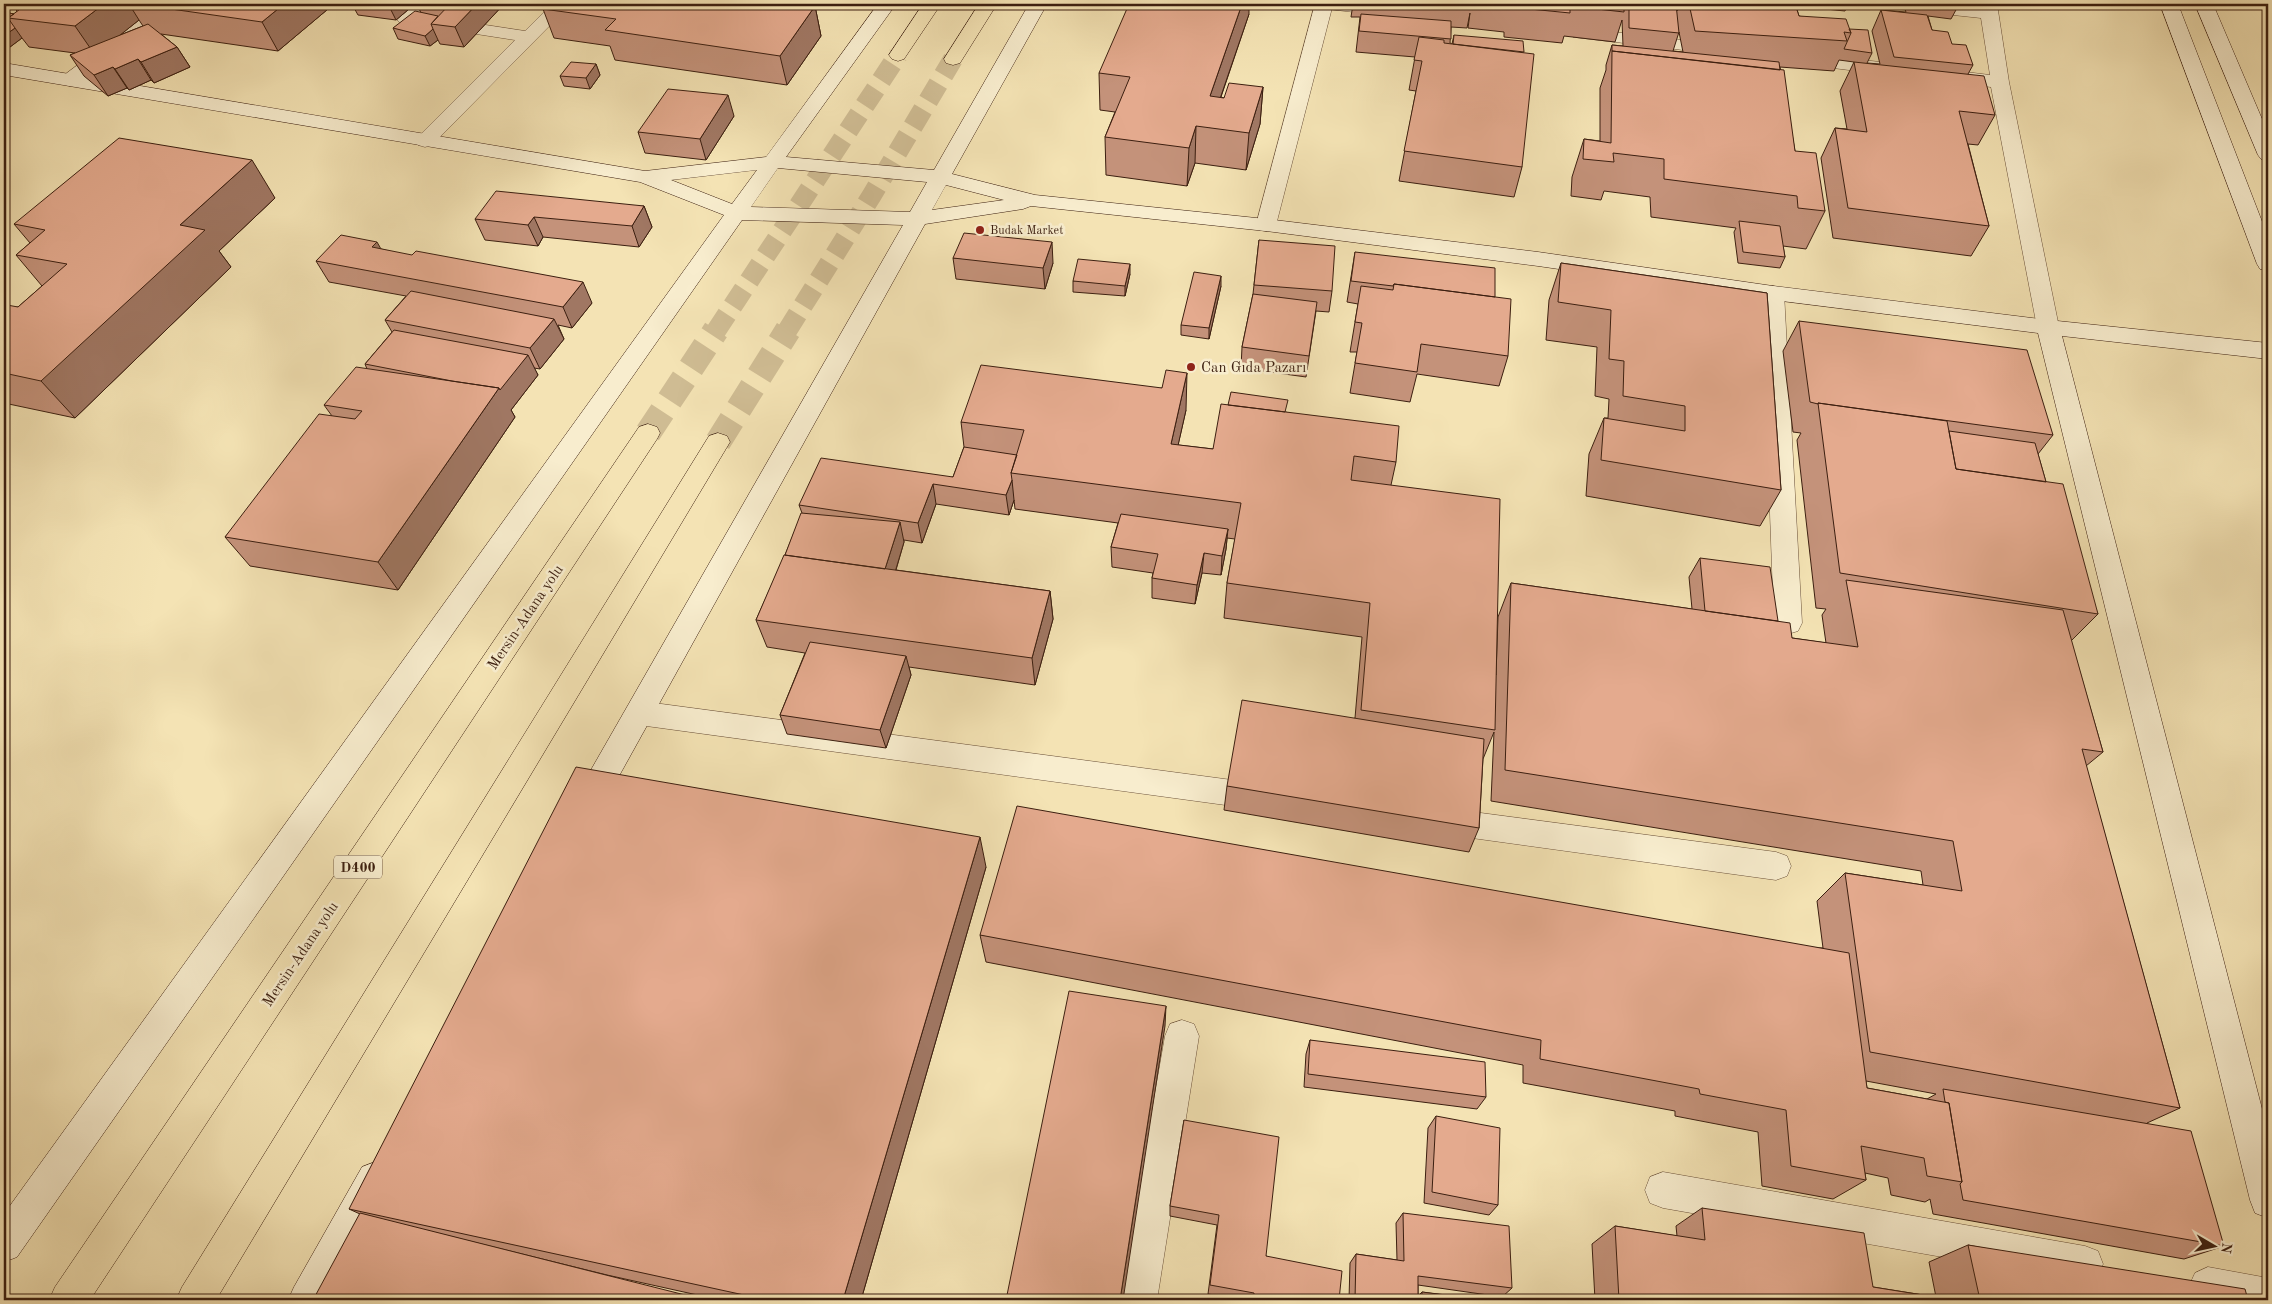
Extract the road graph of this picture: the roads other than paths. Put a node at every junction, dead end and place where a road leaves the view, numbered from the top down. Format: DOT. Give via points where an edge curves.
graph roads {
  1 [pos="170,4"];
  2 [pos="422,4"];
  3 [pos="562,4"];
  4 [pos="887,4"];
  5 [pos="932,4"];
  6 [pos="988,4"];
  7 [pos="1038,4"];
  8 [pos="1325,4"];
  9 [pos="1897,4"];
  10 [pos="2170,4"];
  11 [pos="2204,4"];
  12 [pos="1989,9"];
  13 [pos="1406,13"];
  14 [pos="1564,31"];
  15 [pos="529,37"];
  16 [pos="1733,51"];
  17 [pos="898,55"];
  18 [pos="1782,57"];
  19 [pos="953,59"];
  20 [pos="4,69"];
  21 [pos="1911,72"];
  22 [pos="1931,74"];
  23 [pos="70,80"];
  24 [pos="2000,82"];
  25 [pos="425,141"];
  26 [pos="2268,155"];
  27 [pos="773,162"];
  28 [pos="939,176"];
  29 [pos="645,177"];
  30 [pos="1035,201"];
  31 [pos="736,213"];
  32 [pos="917,219"];
  33 [pos="1266,225"];
  34 [pos="2268,264"];
  35 [pos="1772,293"];
  36 [pos="2048,327"];
  37 [pos="2268,351"];
  38 [pos="648,433"];
  39 [pos="718,442"];
  40 [pos="1788,623"];
  41 [pos="639,713"];
  42 [pos="1292,801"];
  43 [pos="1420,818"];
  44 [pos="576,826"];
  45 [pos="1776,866"];
  46 [pos="1182,1036"];
  47 [pos="385,1162"];
  48 [pos="1663,1190"];
  49 [pos="2268,1200"];
  50 [pos="4,1244"];
  51 [pos="2112,1269"];
  52 [pos="2180,1281"];
  53 [pos="2268,1297"];
  54 [pos="68,1300"];
  55 [pos="195,1300"];
  56 [pos="306,1300"];
  57 [pos="1138,1300"];
  1 -- 23 [label="main road"];
  2 -- 15 [label="main road" via="405,18"];
  3 -- 15 [label="main road"];
  4 -- 27 [label="main road"];
  5 -- 17 [label="highway"];
  6 -- 19 [label="highway"];
  7 -- 28 [label="main road"];
  8 -- 13 [label="main road"];
  8 -- 33 [label="main road"];
  9 -- 12 [label="main road"];
  10 -- 34 [label="main road"];
  11 -- 26 [label="main road"];
  12 -- 24 [label="main road"];
  14 -- 16 [label="main road"];
  15 -- 25 [label="main road"];
  18 -- 21 [label="main road"];
  20 -- 23 [label="main road"];
  22 -- 24 [label="main road"];
  23 -- 25 [label="main road"];
  24 -- 36 [label="main road"];
  25 -- 29 [label="main road"];
  27 -- 28 [label="main road"];
  27 -- 29 [label="main road"];
  27 -- 31 [label="main road"];
  28 -- 30 [label="main road"];
  28 -- 32 [label="main road"];
  29 -- 31 [label="main road"];
  30 -- 32 [label="main road"];
  30 -- 33 [label="main road"];
  31 -- 32 [label="main road"];
  31 -- 50 [label="main road"];
  32 -- 41 [label="main road"];
  33 -- 35 [label="main road" via="1538,259"];
  35 -- 36 [label="main road"];
  35 -- 40 [label="main road"];
  36 -- 37 [label="main road"];
  36 -- 49 [label="main road"];
  38 -- 54 [label="highway, Mersin-Adana yolu / D400"];
  39 -- 55 [label="highway"];
  41 -- 42 [label="main road"];
  41 -- 44 [label="main road"];
  43 -- 45 [label="main road"];
  46 -- 57 [label="main road"];
  47 -- 56 [label="main road"];
  48 -- 51 [label="main road"];
  52 -- 53 [label="main road"];
}
